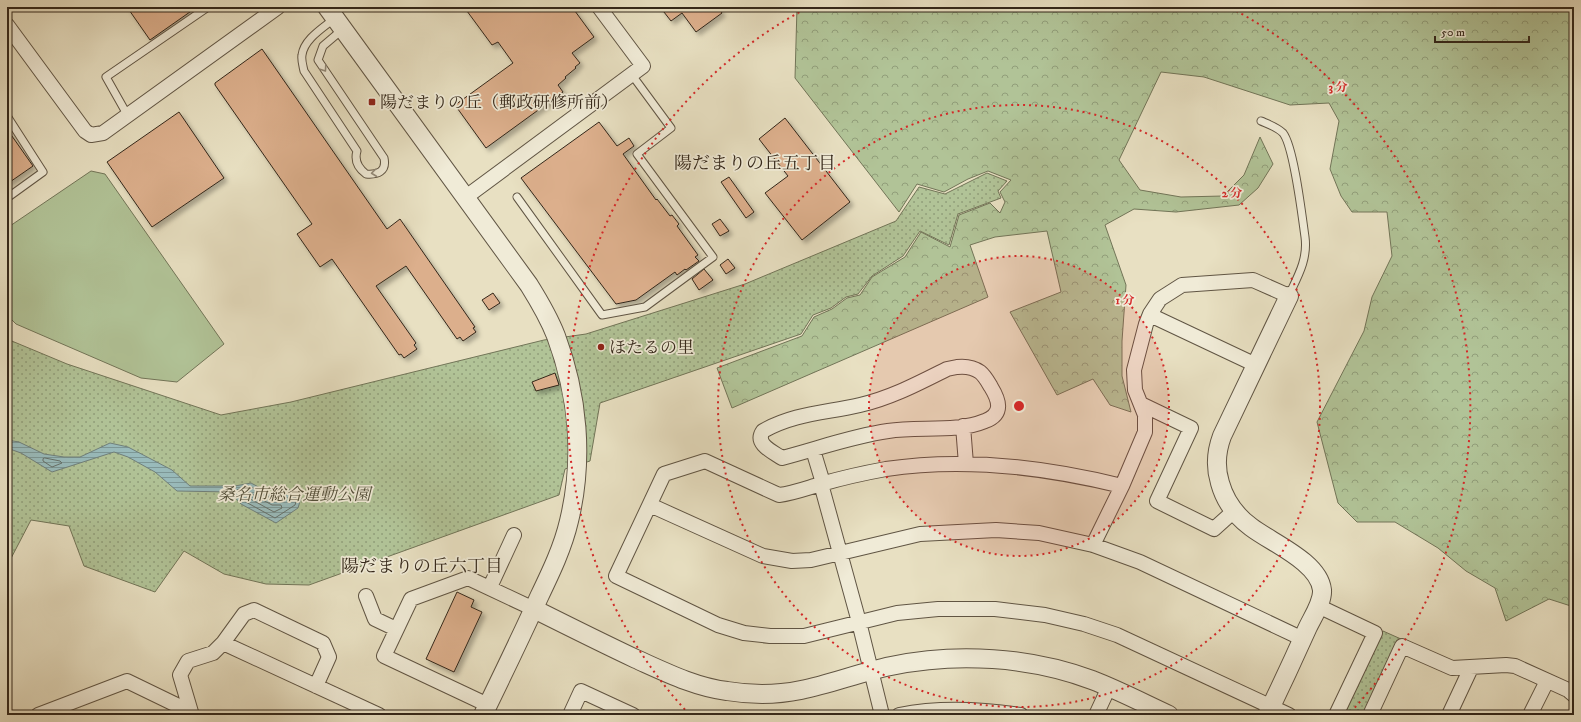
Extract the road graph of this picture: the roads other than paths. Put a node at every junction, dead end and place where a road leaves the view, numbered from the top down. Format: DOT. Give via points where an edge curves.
graph roads {
  1 [pos="208,7"];
  2 [pos="278,7"];
  3 [pos="599,7"];
  4 [pos="335,18"];
  5 [pos="7,25"];
  6 [pos="632,74"];
  7 [pos="7,116"];
  8 [pos="128,116"];
  9 [pos="1261,121"];
  10 [pos="466,197"];
  11 [pos="517,197"];
  12 [pos="7,198"];
  13 [pos="1289,296"];
  14 [pos="1150,315"];
  15 [pos="1256,365"];
  16 [pos="1141,404"];
  17 [pos="963,426"];
  18 [pos="813,450"];
  19 [pos="966,464"];
  20 [pos="822,484"];
  21 [pos="1122,486"];
  22 [pos="650,505"];
  23 [pos="1234,511"];
  24 [pos="514,535"];
  25 [pos="1093,545"];
  26 [pos="840,553"];
  27 [pos="490,587"];
  28 [pos="366,596"];
  29 [pos="1318,606"];
  30 [pos="534,609"];
  31 [pos="859,622"];
  32 [pos="396,629"];
  33 [pos="1302,639"];
  34 [pos="223,643"];
  35 [pos="1471,668"];
  36 [pos="870,671"];
  37 [pos="1547,681"];
  38 [pos="316,686"];
  39 [pos="1109,687"];
  40 [pos="1574,695"];
  41 [pos="486,710"];
  42 [pos="1269,711"];
  43 [pos="193,714"];
  44 [pos="38,715"];
  45 [pos="379,715"];
  46 [pos="570,715"];
  47 [pos="633,715"];
  48 [pos="882,715"];
  49 [pos="899,715"];
  50 [pos="1021,715"];
  51 [pos="1096,715"];
  52 [pos="1168,715"];
  53 [pos="1289,715"];
  54 [pos="1336,715"];
  55 [pos="1370,715"];
  56 [pos="1449,715"];
  57 [pos="1530,715"];
  1 -- 8 [label="lane" via="106,77"];
  2 -- 8 [label="street"];
  3 -- 6 [label="street" via="643,66"];
  4 -- 4 [label="lane, one-way" via="318,60 384,158 384,168 374,175 366,174 357,164 357,151 304,71 301,56 305,45"];
  4 -- 10 [label="street"];
  5 -- 8 [label="street" via="85,131 91,135 103,133"];
  6 -- 10 [label="street"];
  6 -- 11 [label="lane" via="672,128 637,154 713,257 645,307 602,315"];
  7 -- 12 [label="lane" via="43,172"];
  9 -- 13 [label="lane" via="1282,132 1290,148 1305,237 1303,265"];
  10 -- 30 [label="street" via="529,285 556,334 566,364 575,409 578,447 569,521 560,551"];
  13 -- 14 [label="street" via="1253,280 1182,285 1160,299"];
  13 -- 15 [label="street"];
  14 -- 15 [label="street"];
  14 -- 16 [label="street" via="1134,370 1135,390"];
  15 -- 23 [label="street" via="1222,436 1217,453 1217,472 1222,493"];
  16 -- 21 [label="street" via="1145,415 1145,432"];
  16 -- 23 [label="street" via="1191,428 1157,502 1214,529"];
  17 -- 18 [label="street" via="890,430"];
  17 -- 18 [label="street" via="989,420 999,406 997,396 982,373 964,366 947,370 889,398 803,415 763,431 760,435 764,445 782,458"];
  17 -- 19 [label="street"];
  18 -- 20 [label="street"];
  19 -- 20 [label="street" via="888,469"];
  19 -- 21 [label="street" via="1041,470"];
  20 -- 22 [label="street" via="779,495 705,461 664,474"];
  20 -- 26 [label="street"];
  21 -- 25 [label="street"];
  22 -- 26 [label="street" via="763,556 802,561"];
  22 -- 31 [label="street" via="616,576 718,625 744,633 804,636"];
  23 -- 29 [label="street" via="1251,527 1314,571 1322,591"];
  24 -- 27 [label="street"];
  25 -- 26 [label="street" via="1039,533 996,530 920,534"];
  25 -- 33 [label="street" via="1164,572"];
  26 -- 31 [label="street"];
  27 -- 30 [label="street"];
  27 -- 32 [label="street" via="468,578 410,599"];
  28 -- 32 [label="street" via="375,619"];
  29 -- 33 [label="street"];
  29 -- 54 [label="street" via="1375,633"];
  30 -- 36 [label="street" via="668,674 726,691 752,694 800,690"];
  30 -- 41 [label="street"];
  31 -- 36 [label="street"];
  31 -- 42 [label="street" via="912,611 958,608 995,609 1073,621 1117,635"];
  32 -- 41 [label="street" via="384,656"];
  33 -- 42 [label="street"];
  34 -- 38 [label="street"];
  34 -- 38 [label="street" via="244,614 254,610 324,643 329,657"];
  34 -- 43 [label="street" via="213,653 188,661 180,675"];
  35 -- 37 [label="street" via="1515,666"];
  35 -- 55 [label="street" via="1445,666 1402,646"];
  35 -- 56 [label="street"];
  36 -- 39 [label="street" via="927,660 995,659 1053,669"];
  36 -- 48 [label="street"];
  37 -- 40 [label="street"];
  37 -- 57 [label="street"];
  38 -- 45 [label="street"];
  39 -- 51 [label="street"];
  39 -- 52 [label="street"];
  42 -- 53 [label="street"];
  43 -- 44 [label="street" via="127,681"];
  46 -- 47 [label="street" via="581,691"];
  49 -- 50 [label="street" via="920,711 968,710"];
}
